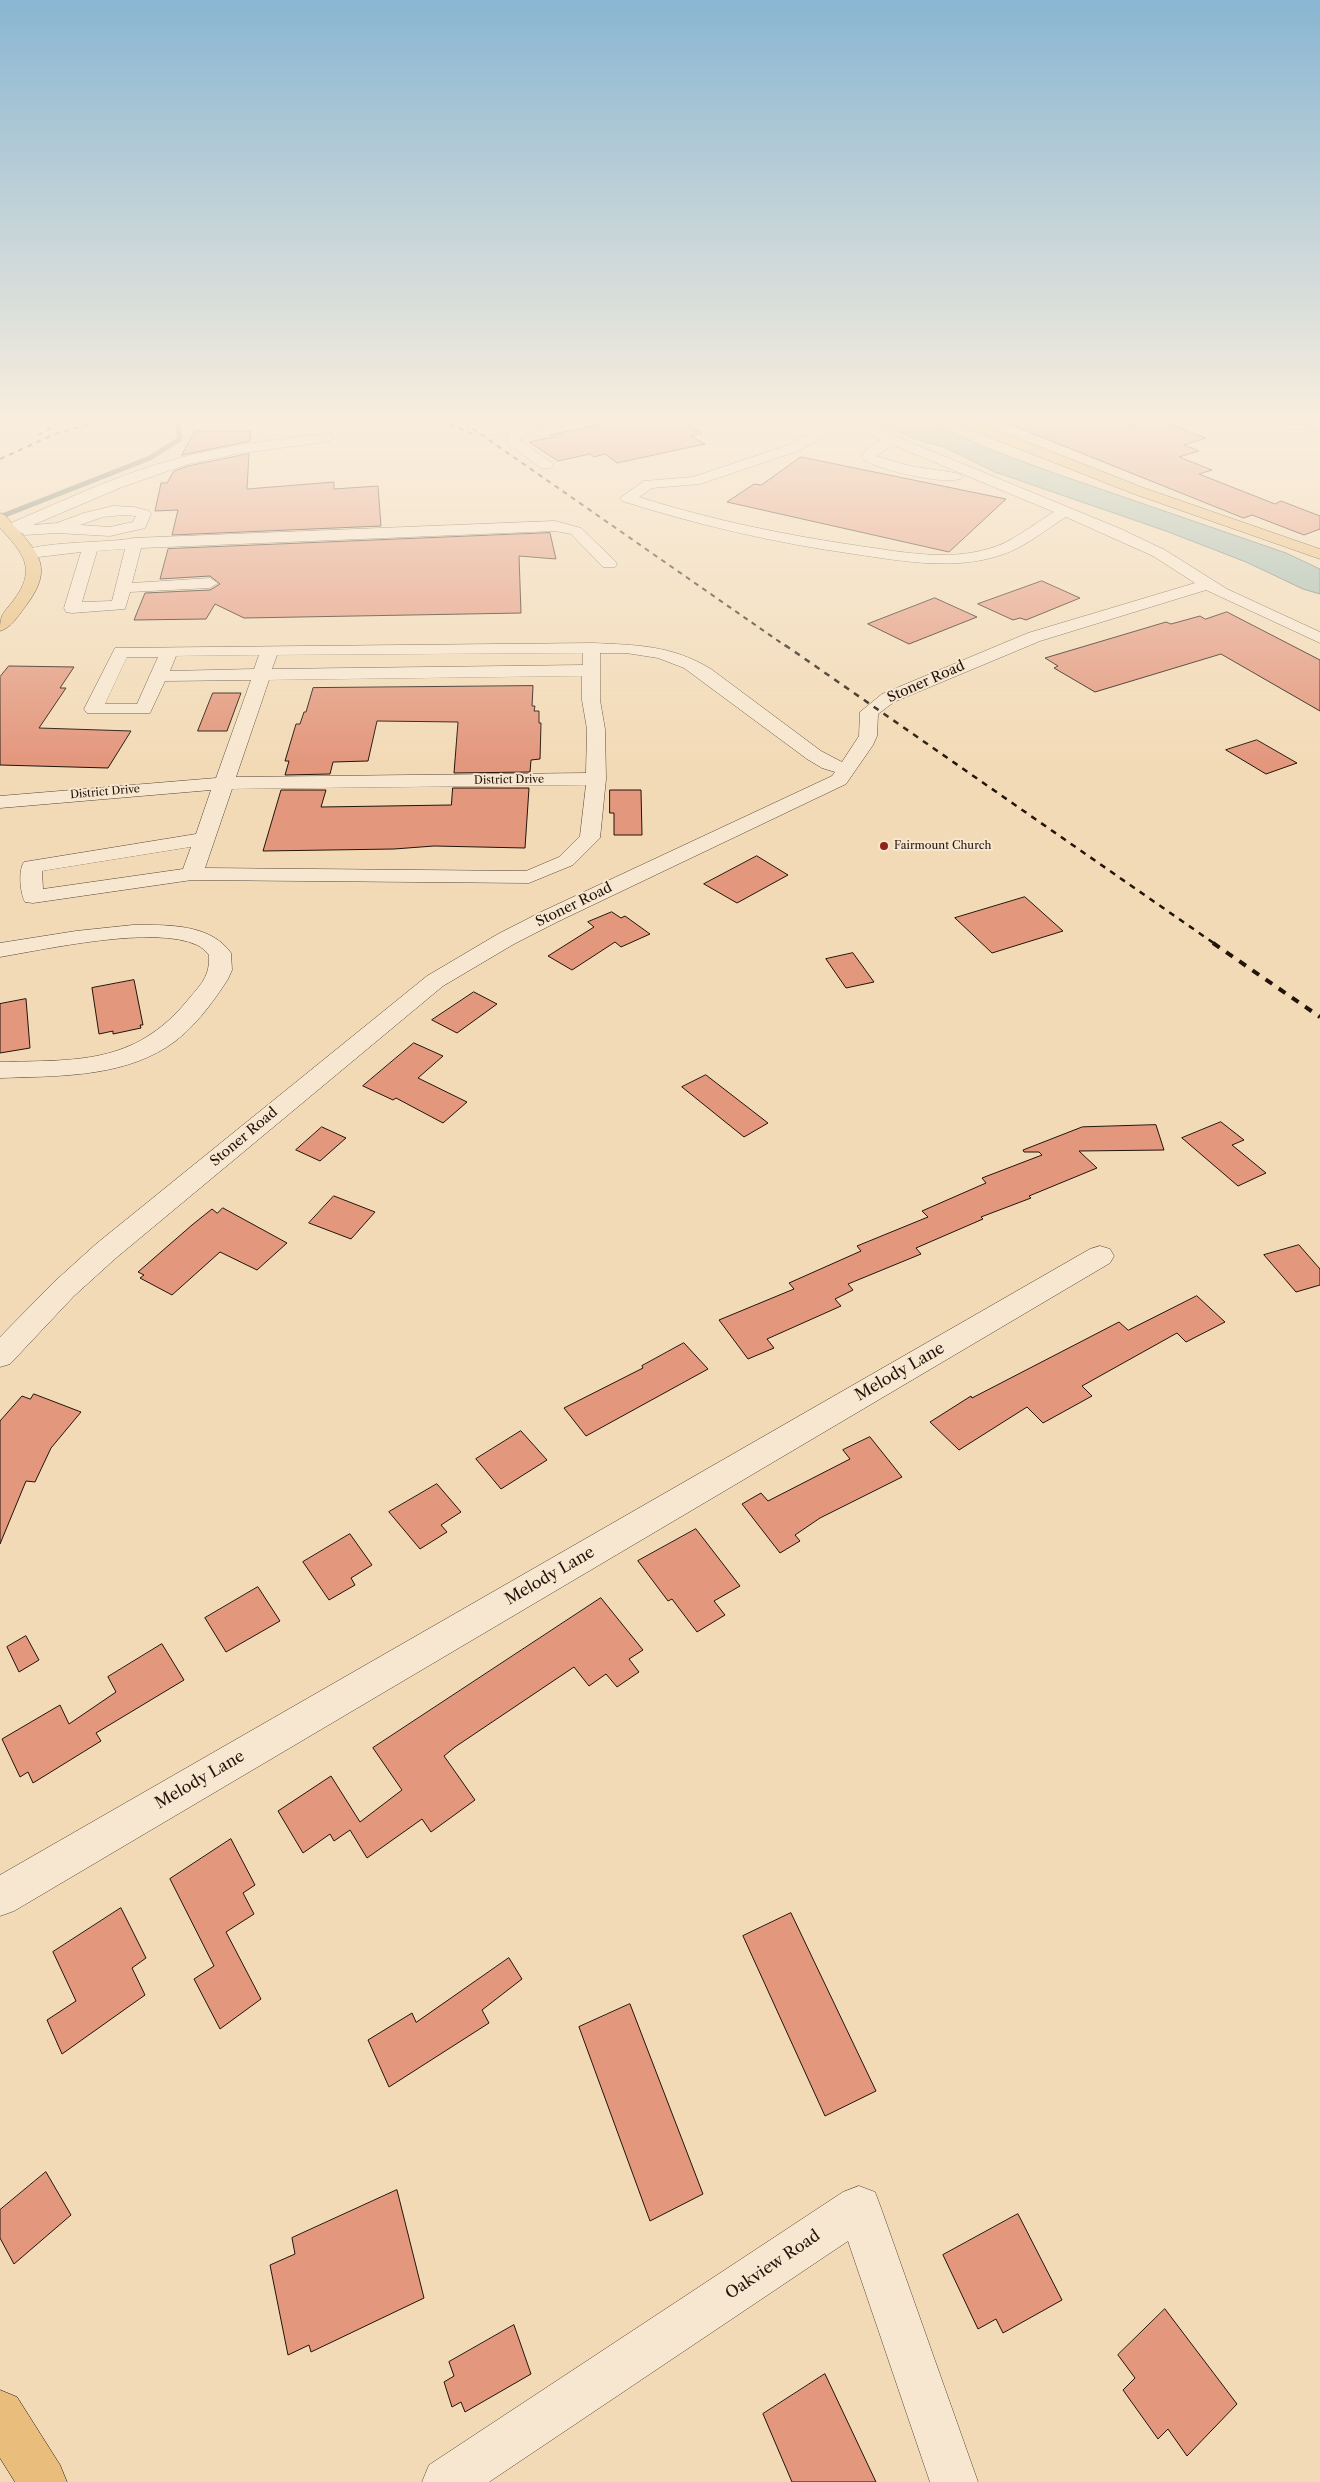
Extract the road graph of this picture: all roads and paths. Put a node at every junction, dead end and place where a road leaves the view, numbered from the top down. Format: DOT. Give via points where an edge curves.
graph roads {
  1 [pos="11,533"];
  2 [pos="386,533"];
  3 [pos="577,533"];
  4 [pos="754,533"];
  5 [pos="1028,533"];
  6 [pos="1114,533"];
  7 [pos="1259,533"];
  8 [pos="134,543"];
  9 [pos="90,546"];
  10 [pos="30,553"];
  11 [pos="1320,554"];
  12 [pos="609,564"];
  13 [pos="210,583"];
  14 [pos="1208,584"];
  15 [pos="123,588"];
  16 [pos="0,626"];
  17 [pos="1320,638"];
  18 [pos="592,648"];
  19 [pos="270,650"];
  20 [pos="169,652"];
  21 [pos="591,670"];
  22 [pos="262,674"];
  23 [pos="158,676"];
  24 [pos="848,769"];
  25 [pos="596,779"];
  26 [pos="226,783"];
  27 [pos="0,802"];
  28 [pos="205,839"];
  29 [pos="192,874"];
  30 [pos="0,950"];
  31 [pos="0,1070"];
  32 [pos="1100,1256"];
  33 [pos="0,1356"];
  34 [pos="0,1897"];
  35 [pos="0,2414"];
  36 [pos="43,2482"];
  37 [pos="446,2482"];
  38 [pos="954,2482"];
  1 -- 10 [label="main road"];
  2 -- 8 [label="street"];
  3 -- 12 [label="street"];
  4 -- 5 [label="street" via="932,559 998,551"];
  6 -- 14 [label="street" via="1159,553"];
  7 -- 11 [label="main road"];
  8 -- 9 [label="street"];
  8 -- 15 [label="street"];
  9 -- 10 [label="street"];
  9 -- 15 [label="street" via="72,608 120,605"];
  10 -- 16 [label="main road" via="34,569 31,583 24,599"];
  13 -- 15 [label="street"];
  14 -- 17 [label="street"];
  14 -- 24 [label="street, Stoner Road" via="1051,631 888,698 869,712 868,736"];
  18 -- 19 [label="street"];
  18 -- 21 [label="street"];
  18 -- 24 [label="street" via="644,649 690,664 814,755 829,764"];
  19 -- 20 [label="street"];
  19 -- 22 [label="street"];
  20 -- 23 [label="street"];
  20 -- 23 [label="street" via="121,652 93,709 144,709"];
  21 -- 22 [label="street"];
  21 -- 25 [label="street"];
  22 -- 23 [label="street"];
  22 -- 26 [label="street"];
  24 -- 33 [label="street, Stoner Road" via="830,785 549,917 435,981 106,1251 64,1289"];
  25 -- 26 [label="street, District Drive"];
  25 -- 29 [label="street" via="590,838 566,861 530,877"];
  26 -- 27 [label="street, District Drive"];
  26 -- 28 [label="street"];
  28 -- 29 [label="street"];
  28 -- 29 [label="street" via="31,866 33,897"];
  30 -- 31 [label="street" via="158,930 208,941 220,953 220,972 196,1008 172,1033 151,1048 96,1066"];
  32 -- 34 [label="street, Melody Lane"];
  35 -- 36 [label="main road"];
  37 -- 38 [label="street, Oakview Road" via="859,2208"];
}
